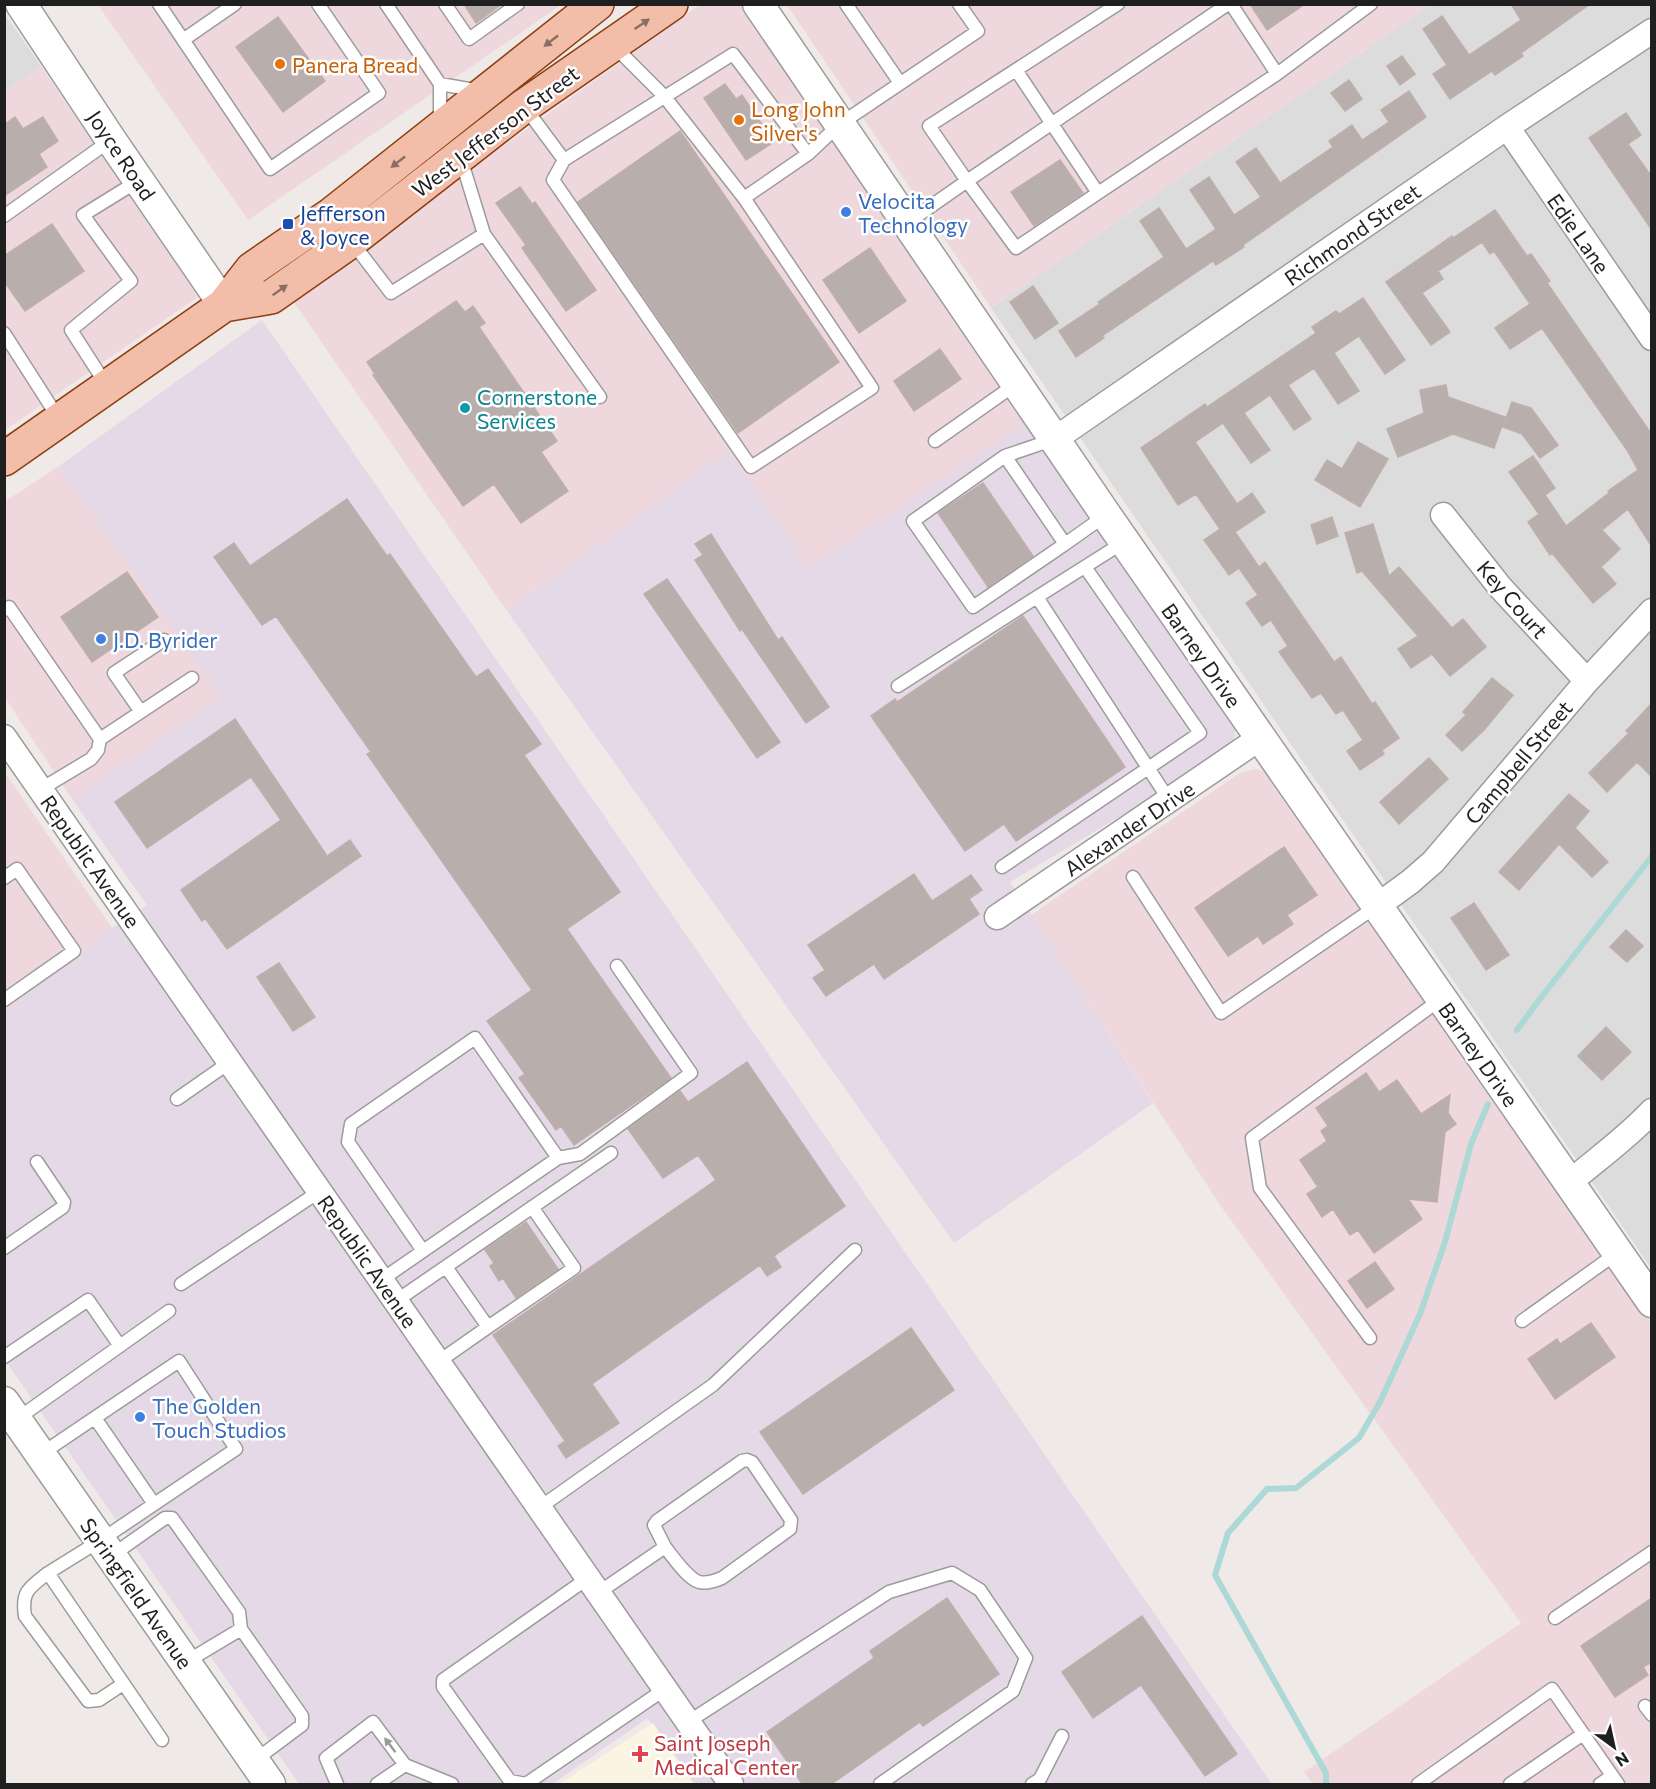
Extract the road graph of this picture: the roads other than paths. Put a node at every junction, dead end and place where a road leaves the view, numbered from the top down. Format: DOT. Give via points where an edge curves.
graph roads {
  1 [pos="21,4"];
  2 [pos="159,4"];
  3 [pos="235,4"];
  4 [pos="318,4"];
  5 [pos="386,4"];
  6 [pos="446,4"];
  7 [pos="518,4"];
  8 [pos="597,4"];
  9 [pos="671,4"];
  10 [pos="758,4"];
  11 [pos="846,4"];
  12 [pos="959,4"];
  13 [pos="1118,4"];
  14 [pos="1230,4"];
  15 [pos="1371,4"];
  16 [pos="1652,31"];
  17 [pos="183,40"];
  18 [pos="612,45"];
  19 [pos="1016,70"];
  20 [pos="1277,74"];
  21 [pos="900,83"];
  22 [pos="440,84"];
  23 [pos="485,92"];
  24 [pos="664,96"];
  25 [pos="524,106"];
  26 [pos="840,124"];
  27 [pos="1052,124"];
  28 [pos="1507,127"];
  29 [pos="440,129"];
  30 [pos="111,140"];
  31 [pos="808,154"];
  32 [pos="460,155"];
  33 [pos="564,160"];
  34 [pos="139,181"];
  35 [pos="967,181"];
  36 [pos="1098,193"];
  37 [pos="744,198"];
  38 [pos="4,216"];
  39 [pos="907,224"];
  40 [pos="484,234"];
  41 [pos="351,241"];
  42 [pos="224,305"];
  43 [pos="4,333"];
  44 [pos="1652,338"];
  45 [pos="1016,384"];
  46 [pos="108,387"];
  47 [pos="600,397"];
  48 [pos="60,420"];
  49 [pos="1055,439"];
  50 [pos="935,441"];
  51 [pos="1005,456"];
  52 [pos="4,459"];
  53 [pos="1443,514"];
  54 [pos="1106,515"];
  55 [pos="1125,542"];
  56 [pos="1065,544"];
  57 [pos="1085,567"];
  58 [pos="1037,597"];
  59 [pos="4,610"];
  60 [pos="1652,611"];
  61 [pos="164,640"];
  62 [pos="192,678"];
  63 [pos="1587,681"];
  64 [pos="898,686"];
  65 [pos="141,712"];
  66 [pos="4,737"];
  67 [pos="1260,738"];
  68 [pos="100,739"];
  69 [pos="1148,769"];
  70 [pos="41,789"];
  71 [pos="1169,801"];
  72 [pos="1002,867"];
  73 [pos="1132,877"];
  74 [pos="4,878"];
  75 [pos="1377,906"];
  76 [pos="997,917"];
  77 [pos="617,966"];
  78 [pos="1442,999"];
  79 [pos="4,1000"];
  80 [pos="230,1062"];
  81 [pos="177,1099"];
  82 [pos="1652,1111"];
  83 [pos="611,1153"];
  84 [pos="558,1158"];
  85 [pos="37,1162"];
  86 [pos="1569,1183"];
  87 [pos="320,1191"];
  88 [pos="532,1207"];
  89 [pos="4,1248"];
  90 [pos="855,1250"];
  91 [pos="423,1251"];
  92 [pos="1618,1252"];
  93 [pos="446,1267"];
  94 [pos="381,1280"];
  95 [pos="181,1284"];
  96 [pos="396,1301"];
  97 [pos="1652,1302"];
  98 [pos="169,1311"];
  99 [pos="1522,1321"];
  100 [pos="488,1327"];
  101 [pos="1370,1338"];
  102 [pos="120,1346"];
  103 [pos="4,1357"];
  104 [pos="438,1362"];
  105 [pos="9,1416"];
  106 [pos="95,1418"];
  107 [pos="41,1454"];
  108 [pos="154,1504"];
  109 [pos="539,1508"];
  110 [pos="665,1547"];
  111 [pos="106,1548"];
  112 [pos="1652,1552"];
  113 [pos="48,1573"];
  114 [pos="593,1585"];
  115 [pos="1556,1618"];
  116 [pos="241,1629"];
  117 [pos="186,1663"];
  118 [pos="123,1684"];
  119 [pos="665,1689"];
  120 [pos="688,1722"];
  121 [pos="1583,1734"];
  122 [pos="1062,1736"];
  123 [pos="162,1740"];
  124 [pos="405,1765"];
  125 [pos="262,1773"];
  126 [pos="1615,1780"];
  127 [pos="337,1785"];
  128 [pos="377,1785"];
  129 [pos="452,1785"];
  130 [pos="731,1785"];
  131 [pos="880,1785"];
  132 [pos="1032,1785"];
  133 [pos="1418,1785"];
  134 [pos="1510,1785"];
  135 [pos="1600,1785"];
  1 -- 30 [label="street, Joyce Road"];
  2 -- 17 [label="lane"];
  3 -- 17 [label="lane"];
  4 -- 17 [label="lane" via="379,93 270,169"];
  5 -- 22 [label="lane"];
  6 -- 7 [label="lane" via="469,39"];
  8 -- 23 [label="main road, West Jefferson Street, one-way"];
  18 -- 9 [label="main road, West Jefferson Street, one-way"];
  10 -- 26 [label="street, Barney Drive"];
  11 -- 21 [label="lane"];
  12 -- 21 [label="lane" via="978,31"];
  13 -- 19 [label="lane"];
  14 -- 20 [label="lane"];
  14 -- 27 [label="lane"];
  15 -- 20 [label="lane"];
  16 -- 28 [label="street, Richmond Street"];
  18 -- 24 [label="lane"];
  18 -- 25 [label="main road, West Jefferson Street"];
  19 -- 27 [label="lane"];
  19 -- 35 [label="lane" via="929,126"];
  20 -- 36 [label="lane"];
  21 -- 26 [label="lane"];
  22 -- 23 [label="lane"];
  22 -- 29 [label="lane"];
  23 -- 29 [label="main road, West Jefferson Street"];
  24 -- 31 [label="lane" via="733,54"];
  24 -- 33 [label="lane"];
  24 -- 37 [label="lane"];
  25 -- 32 [label="main road, West Jefferson Street"];
  25 -- 33 [label="lane"];
  26 -- 31 [label="lane"];
  26 -- 39 [label="street, Barney Drive"];
  27 -- 35 [label="lane"];
  27 -- 36 [label="lane"];
  28 -- 44 [label="street, Edie Lane"];
  28 -- 49 [label="street, Richmond Street"];
  29 -- 42 [label="main road, West Jefferson Street, one-way" via="332,214 252,269"];
  30 -- 34 [label="street, Joyce Road"];
  30 -- 38 [label="lane"];
  31 -- 37 [label="lane"];
  32 -- 40 [label="lane"];
  32 -- 41 [label="main road, West Jefferson Street"];
  33 -- 37 [label="lane" via="553,180 751,467 872,388"];
  34 -- 42 [label="street, Joyce Road"];
  34 -- 46 [label="lane" via="83,215 131,281 71,330"];
  35 -- 36 [label="lane" via="1016,248"];
  35 -- 39 [label="lane"];
  39 -- 45 [label="street, Barney Drive"];
  40 -- 41 [label="lane" via="391,293"];
  40 -- 47 [label="lane"];
  42 -- 41 [label="main road, West Jefferson Street, one-way" via="271,297"];
  42 -- 46 [label="main road, West Jefferson Street"];
  43 -- 48 [label="lane"];
  45 -- 49 [label="street, Barney Drive"];
  45 -- 50 [label="lane"];
  46 -- 48 [label="main road, West Jefferson Street"];
  48 -- 52 [label="main road, West Jefferson Street"];
  49 -- 51 [label="lane"];
  49 -- 54 [label="street, Barney Drive"];
  51 -- 56 [label="lane"];
  51 -- 56 [label="lane" via="913,521 973,607"];
  53 -- 63 [label="street, Key Court" via="1500,587"];
  54 -- 55 [label="street, Barney Drive"];
  54 -- 56 [label="lane"];
  55 -- 57 [label="lane"];
  55 -- 67 [label="street, Barney Drive"];
  57 -- 58 [label="lane"];
  57 -- 69 [label="lane" via="1200,733"];
  58 -- 64 [label="lane"];
  58 -- 69 [label="lane"];
  59 -- 68 [label="lane" via="9,607"];
  60 -- 63 [label="street, Campbell Street"];
  61 -- 65 [label="lane" via="114,673"];
  62 -- 65 [label="lane"];
  63 -- 75 [label="street, Campbell Street" via="1433,862"];
  65 -- 68 [label="lane"];
  66 -- 70 [label="street, Republic Avenue"];
  67 -- 71 [label="street, Alexander Drive"];
  67 -- 75 [label="street, Barney Drive"];
  68 -- 70 [label="lane" via="91,759"];
  69 -- 71 [label="lane"];
  69 -- 72 [label="lane"];
  70 -- 80 [label="street, Republic Avenue"];
  71 -- 76 [label="street, Alexander Drive"];
  73 -- 75 [label="lane" via="1221,1013"];
  74 -- 79 [label="lane" via="17,869 74,951"];
  75 -- 78 [label="street, Barney Drive"];
  77 -- 84 [label="lane" via="691,1073 580,1154"];
  78 -- 86 [label="street, Barney Drive"];
  78 -- 101 [label="lane" via="1252,1138 1260,1188"];
  80 -- 81 [label="lane"];
  80 -- 87 [label="street, Republic Avenue"];
  82 -- 86 [label="street"];
  83 -- 88 [label="lane"];
  84 -- 91 [label="lane"];
  84 -- 91 [label="lane" via="475,1038 351,1124 348,1142"];
  85 -- 89 [label="lane" via="64,1202 63,1207"];
  86 -- 92 [label="street, Barney Drive"];
  87 -- 94 [label="street, Republic Avenue"];
  87 -- 95 [label="lane"];
  88 -- 93 [label="lane"];
  88 -- 100 [label="lane" via="574,1268"];
  90 -- 109 [label="lane" via="712,1385"];
  91 -- 94 [label="lane"];
  92 -- 97 [label="street, Barney Drive"];
  92 -- 99 [label="lane"];
  93 -- 96 [label="lane"];
  93 -- 100 [label="lane"];
  94 -- 96 [label="street, Republic Avenue"];
  96 -- 104 [label="street, Republic Avenue"];
  98 -- 102 [label="lane"];
  100 -- 104 [label="lane"];
  102 -- 103 [label="lane" via="88,1300"];
  102 -- 105 [label="lane"];
  104 -- 109 [label="street, Republic Avenue"];
  105 -- 107 [label="street, Springfield Avenue"];
  106 -- 107 [label="lane"];
  106 -- 108 [label="lane"];
  106 -- 108 [label="lane" via="178,1362 236,1449"];
  107 -- 111 [label="street, Springfield Avenue"];
  108 -- 111 [label="lane"];
  109 -- 114 [label="street, Republic Avenue"];
  110 -- 110 [label="lane" via="698,1582 710,1583 790,1529 791,1520 752,1462 742,1461 657,1521 655,1530"];
  110 -- 114 [label="lane"];
  111 -- 113 [label="lane"];
  111 -- 116 [label="lane" via="172,1518 239,1612"];
  111 -- 117 [label="street, Springfield Avenue"];
  112 -- 115 [label="lane"];
  113 -- 118 [label="lane"];
  113 -- 118 [label="lane" via="28,1588 23,1602 25,1616 88,1701 99,1700"];
  114 -- 119 [label="street, Republic Avenue"];
  114 -- 119 [label="lane" via="443,1680 443,1687 510,1781 526,1784"];
  116 -- 117 [label="lane"];
  116 -- 125 [label="lane" via="302,1716 302,1725"];
  117 -- 125 [label="street, Springfield Avenue"];
  118 -- 123 [label="lane"];
  119 -- 120 [label="street, Republic Avenue"];
  120 -- 130 [label="street, Republic Avenue"];
  120 -- 131 [label="lane" via="889,1592 952,1573 980,1590 1026,1658 1013,1691"];
  121 -- 126 [label="lane"];
  121 -- 133 [label="lane" via="1552,1689"];
  121 -- 134 [label="lane"];
  122 -- 132 [label="lane" via="1040,1779"];
  124 -- 127 [label="lane, one-way" via="373,1722 326,1758"];
  124 -- 128 [label="lane"];
  124 -- 129 [label="lane"];
  126 -- 135 [label="lane"];
}
